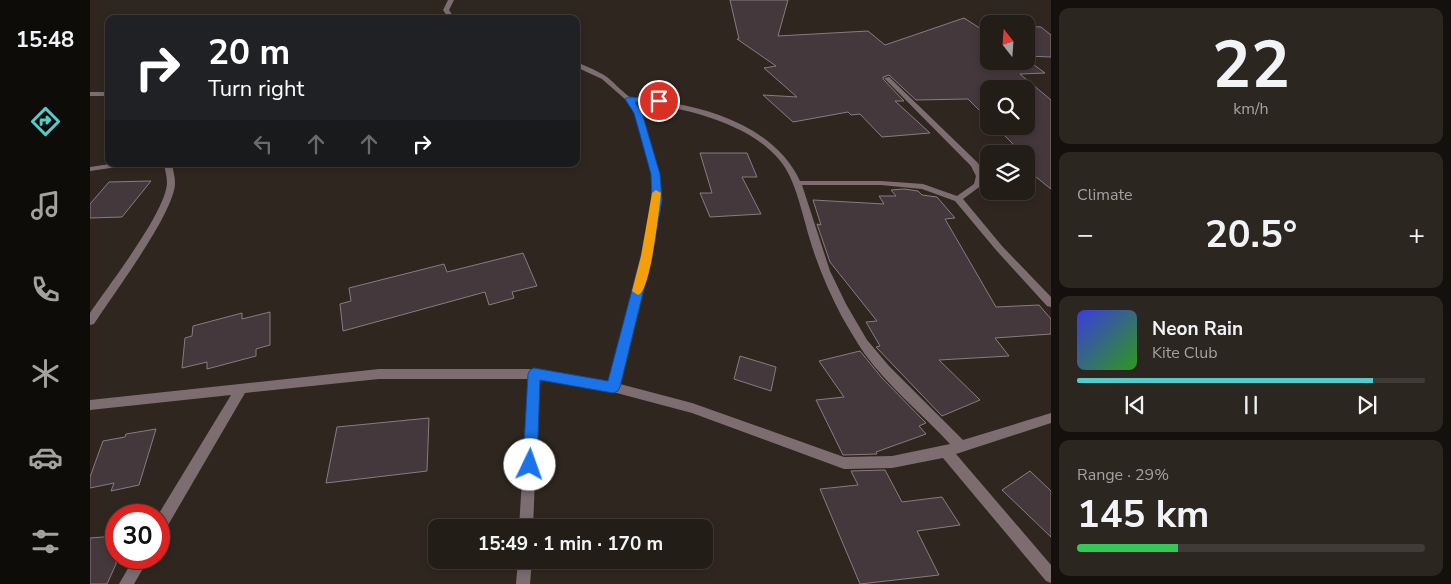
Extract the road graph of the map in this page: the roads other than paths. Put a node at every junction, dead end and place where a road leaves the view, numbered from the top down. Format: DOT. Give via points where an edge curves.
graph roads {
  1 [pos="451,0"];
  2 [pos="448,15"];
  3 [pos="580,66"];
  4 [pos="887,78"];
  5 [pos="90,94"];
  6 [pos="105,94"];
  7 [pos="629,99"];
  8 [pos="105,167"];
  9 [pos="168,167"];
  10 [pos="90,169"];
  11 [pos="796,183"];
  12 [pos="958,199"];
  13 [pos="1051,303"];
  14 [pos="90,321"];
  15 [pos="534,374"];
  16 [pos="613,387"];
  17 [pos="241,389"];
  18 [pos="90,405"];
  19 [pos="1051,418"];
  20 [pos="962,447"];
  21 [pos="946,452"];
  22 [pos="170,508"];
  23 [pos="526,519"];
  24 [pos="135,569"];
  25 [pos="524,569"];
  26 [pos="1051,576"];
  27 [pos="126,584"];
  28 [pos="523,584"];
  1 -- 2 [label="street" via="446,10"];
  3 -- 7 [label="street" via="604,78"];
  4 -- 12 [label="street" via="975,165 980,176 978,185"];
  5 -- 6 [label="street"];
  7 -- 11 [label="street" via="681,105 743,127 774,151 786,164"];
  7 -- 16 [label="street" via="638,113 655,174 657,200 647,256"];
  8 -- 10 [label="street"];
  9 -- 14 [label="street" via="171,184 168,198 155,224"];
  11 -- 12 [label="street" via="898,184 923,187"];
  11 -- 20 [label="street" via="832,286 860,339"];
  12 -- 13 [label="street"];
  15 -- 16 [label="street"];
  15 -- 17 [label="street" via="379,374"];
  15 -- 23 [label="street"];
  16 -- 21 [label="street" via="692,408 844,463 892,462"];
  17 -- 18 [label="street"];
  17 -- 22 [label="street"];
  19 -- 20 [label="street"];
  20 -- 21 [label="street"];
  21 -- 26 [label="street"];
  24 -- 27 [label="street"];
  25 -- 28 [label="street"];
}
